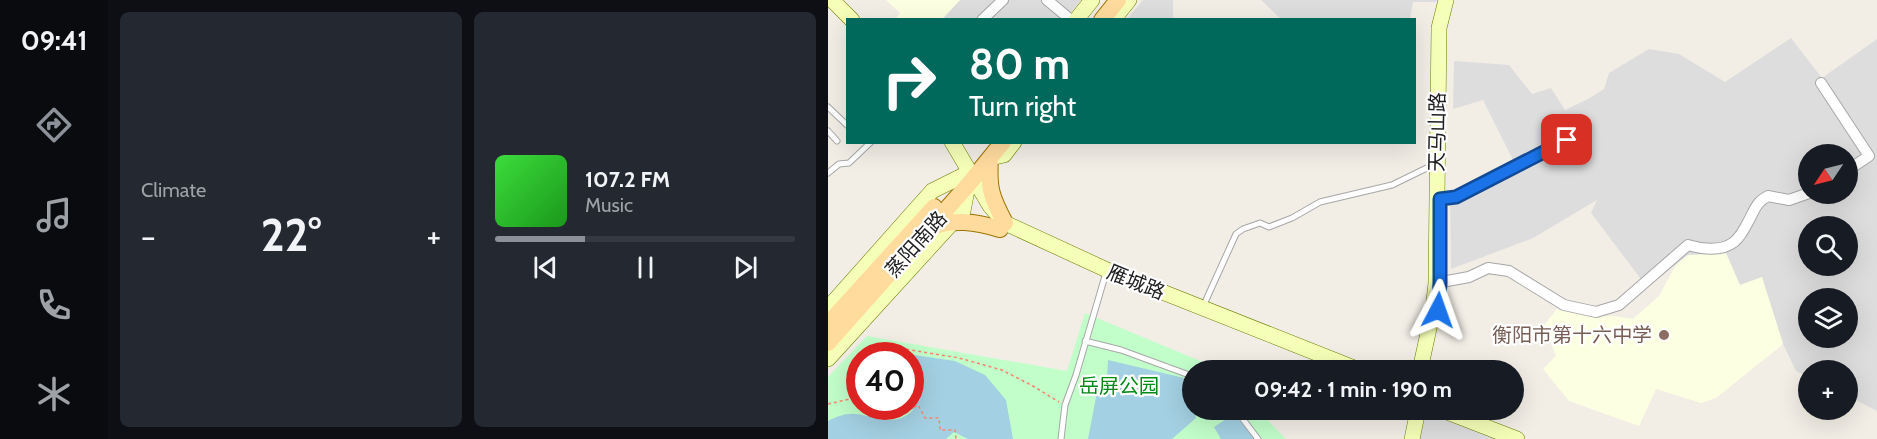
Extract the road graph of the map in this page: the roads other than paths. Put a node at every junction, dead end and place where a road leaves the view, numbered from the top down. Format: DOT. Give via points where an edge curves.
graph roads {
  1 [pos="832,0"];
  2 [pos="1003,0"];
  3 [pos="1047,0"];
  4 [pos="1092,0"];
  5 [pos="1104,0"];
  6 [pos="1118,0"];
  7 [pos="1129,0"];
  8 [pos="1448,0"];
  9 [pos="828,6"];
  10 [pos="850,18"];
  11 [pos="984,18"];
  12 [pos="1069,18"];
  13 [pos="1078,18"];
  14 [pos="1090,18"];
  15 [pos="1104,18"];
  16 [pos="1115,18"];
  17 [pos="846,23"];
  18 [pos="1821,83"];
  19 [pos="828,107"];
  20 [pos="846,124"];
  21 [pos="828,131"];
  22 [pos="1567,140"];
  23 [pos="837,141"];
  24 [pos="867,144"];
  25 [pos="943,144"];
  26 [pos="953,144"];
  27 [pos="1012,144"];
  28 [pos="990,150"];
  29 [pos="1437,163"];
  30 [pos="1858,163"];
  31 [pos="828,173"];
  32 [pos="968,177"];
  33 [pos="1798,197"];
  34 [pos="1440,199"];
  35 [pos="953,222"];
  36 [pos="1002,226"];
  37 [pos="929,229"];
  38 [pos="1105,276"];
  39 [pos="1438,283"];
  40 [pos="1206,300"];
  41 [pos="828,308"];
  42 [pos="828,324"];
  43 [pos="1085,341"];
  44 [pos="828,343"];
  45 [pos="828,359"];
  46 [pos="1318,360"];
  47 [pos="1334,360"];
  48 [pos="1422,360"];
  49 [pos="1428,360"];
  50 [pos="1182,372"];
  51 [pos="1244,420"];
  52 [pos="1411,420"];
  53 [pos="1417,420"];
  54 [pos="1462,420"];
  55 [pos="1483,420"];
  56 [pos="1490,434"];
  57 [pos="1061,439"];
  58 [pos="1258,439"];
  59 [pos="1407,439"];
  60 [pos="1412,439"];
  61 [pos="1517,439"];
  62 [pos="1532,439"];
  1 -- 10 [label="street"];
  2 -- 11 [label="street"];
  3 -- 12 [label="street"];
  4 -- 13 [label="street"];
  5 -- 14 [label="main road"];
  6 -- 15 [label="main road"];
  7 -- 16 [label="street"];
  8 -- 29 [label="street, 天马山路" via="1440,28"];
  8 -- 34 [label="street, 天马山路" via="1443,29"];
  9 -- 17 [label="street"];
  18 -- 30 [label="street" via="1869,156"];
  19 -- 20 [label="lane"];
  21 -- 23 [label="lane"];
  22 -- 34 [label="street" via="1456,197"];
  24 -- 31 [label="lane" via="849,163 839,164"];
  25 -- 32 [label="street, 雁城路"];
  26 -- 32 [label="street, 雁城路"];
  27 -- 28 [label="street" via="1004,155"];
  28 -- 32 [label="main road, 蒸阳南路"];
  28 -- 36 [label="main road" via="988,180"];
  29 -- 39 [label="street, 天马山路"];
  29 -- 40 [label="lane" via="1392,185 1320,202 1269,227 1260,224 1242,230 1236,234"];
  32 -- 35 [label="street" via="963,211"];
  32 -- 36 [label="street, 雁城路" via="984,212"];
  32 -- 37 [label="main road, 蒸阳南路"];
  32 -- 41 [label="street" via="932,191"];
  32 -- 42 [label="main road, 蒸阳南路"];
  33 -- 39 [label="street" via="1789,200 1768,196 1758,202 1734,242 1716,249 1688,245 1618,305 1596,312 1564,305 1509,271 1488,268 1469,277"];
  34 -- 39 [label="street, 天马山路"];
  35 -- 36 [label="main road"];
  35 -- 37 [label="main road"];
  35 -- 45 [label="street"];
  36 -- 38 [label="street, 雁城路"];
  36 -- 47 [label="street, 雁城路"];
  37 -- 44 [label="main road, 蒸阳南路"];
  38 -- 43 [label="lane"];
  38 -- 46 [label="street, 雁城路"];
  39 -- 48 [label="street, 天马山路"];
  39 -- 49 [label="street, 天马山路" via="1438,310"];
  43 -- 50 [label="lane"];
  43 -- 57 [label="lane" via="1065,405"];
  51 -- 58 [label="lane"];
  52 -- 59 [label="street"];
  53 -- 60 [label="street"];
  54 -- 56 [label="street"];
  55 -- 62 [label="street"];
  56 -- 61 [label="street"];
}
